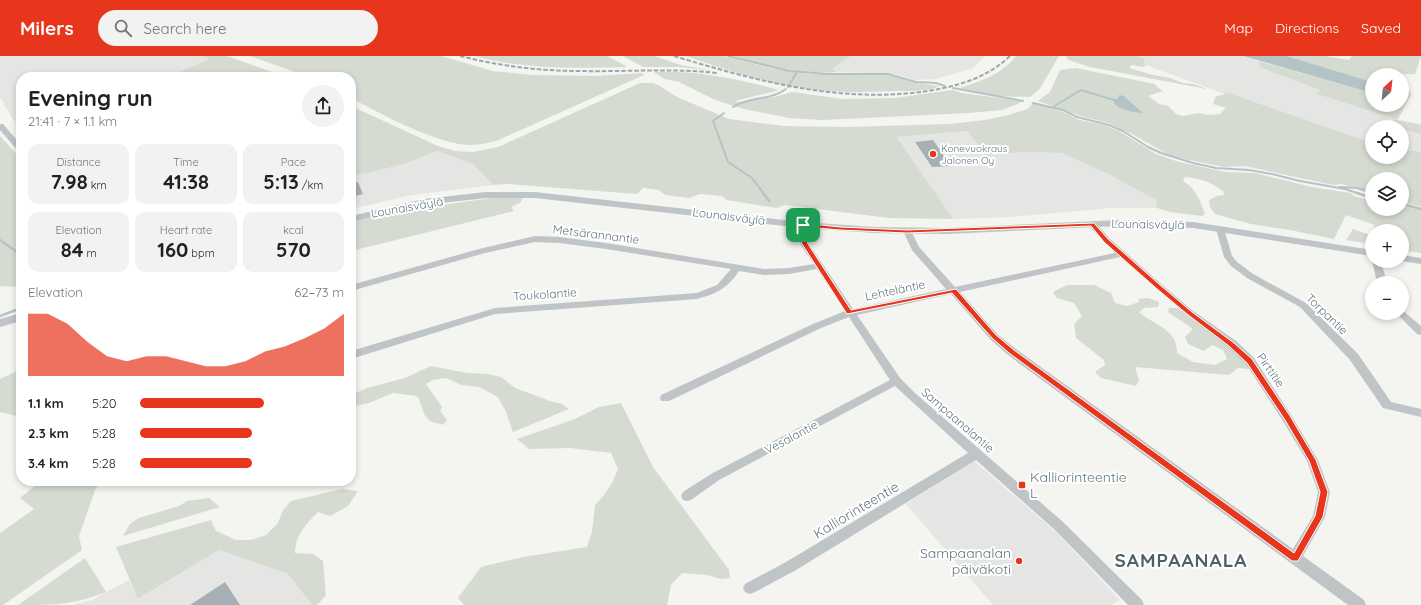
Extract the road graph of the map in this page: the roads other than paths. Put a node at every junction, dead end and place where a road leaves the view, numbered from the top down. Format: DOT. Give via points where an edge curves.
graph roads {
  1 [pos="0,126"];
  2 [pos="16,144"];
  3 [pos="356,218"];
  4 [pos="1092,224"];
  5 [pos="803,225"];
  6 [pos="1220,229"];
  7 [pos="907,231"];
  8 [pos="1365,252"];
  9 [pos="1122,254"];
  10 [pos="1409,259"];
  11 [pos="1421,261"];
  12 [pos="819,266"];
  13 [pos="736,268"];
  14 [pos="356,287"];
  15 [pos="954,291"];
  16 [pos="850,313"];
  17 [pos="16,318"];
  18 [pos="1408,320"];
  19 [pos="0,323"];
  20 [pos="1421,332"];
  21 [pos="356,353"];
  22 [pos="896,381"];
  23 [pos="665,398"];
  24 [pos="1421,413"];
  25 [pos="976,454"];
  26 [pos="687,496"];
  27 [pos="1295,558"];
  28 [pos="750,588"];
  29 [pos="1137,605"];
  30 [pos="1359,605"];
  1 -- 2 [label="street"];
  3 -- 5 [label="street, Lounaisväylä" via="424,202 486,195 516,195 554,196"];
  4 -- 6 [label="street, Lounaisväylä" via="1193,225"];
  4 -- 7 [label="street, Lounaisväylä"];
  4 -- 9 [label="street, Pirttitie"];
  5 -- 7 [label="street, Lounaisväylä"];
  5 -- 12 [label="street, Sampaanalantie" via="801,232 805,244"];
  6 -- 8 [label="street, Lounaisväylä"];
  6 -- 24 [label="street, Torpantie" via="1228,257 1234,264 1303,305 1354,357 1387,404"];
  7 -- 15 [label="street" via="915,248"];
  9 -- 15 [label="street, Lehteläntie"];
  9 -- 27 [label="street, Pirttitie" via="1184,309 1232,344 1250,361 1312,460 1324,492 1319,517"];
  10 -- 11 [label="street"];
  12 -- 13 [label="street, Metsärannantie" via="770,272"];
  12 -- 16 [label="street, Sampaanalantie"];
  13 -- 14 [label="street, Metsärannantie" via="559,240 535,239 482,250"];
  13 -- 21 [label="street, Toukolantie" via="720,288 704,294 495,311"];
  15 -- 16 [label="street, Lehteläntie"];
  15 -- 27 [label="street" via="994,337 1012,352"];
  16 -- 22 [label="street, Sampaanalantie"];
  16 -- 23 [label="street, Lehteläntie"];
  17 -- 19 [label="street"];
  18 -- 20 [label="street"];
  22 -- 25 [label="street, Sampaanalantie"];
  22 -- 26 [label="street, Vesalantie" via="716,477"];
  25 -- 28 [label="street, Kalliorinteentie" via="805,558"];
  25 -- 29 [label="street, Sampaanalantie" via="1059,526"];
  27 -- 30 [label="street"];
}
